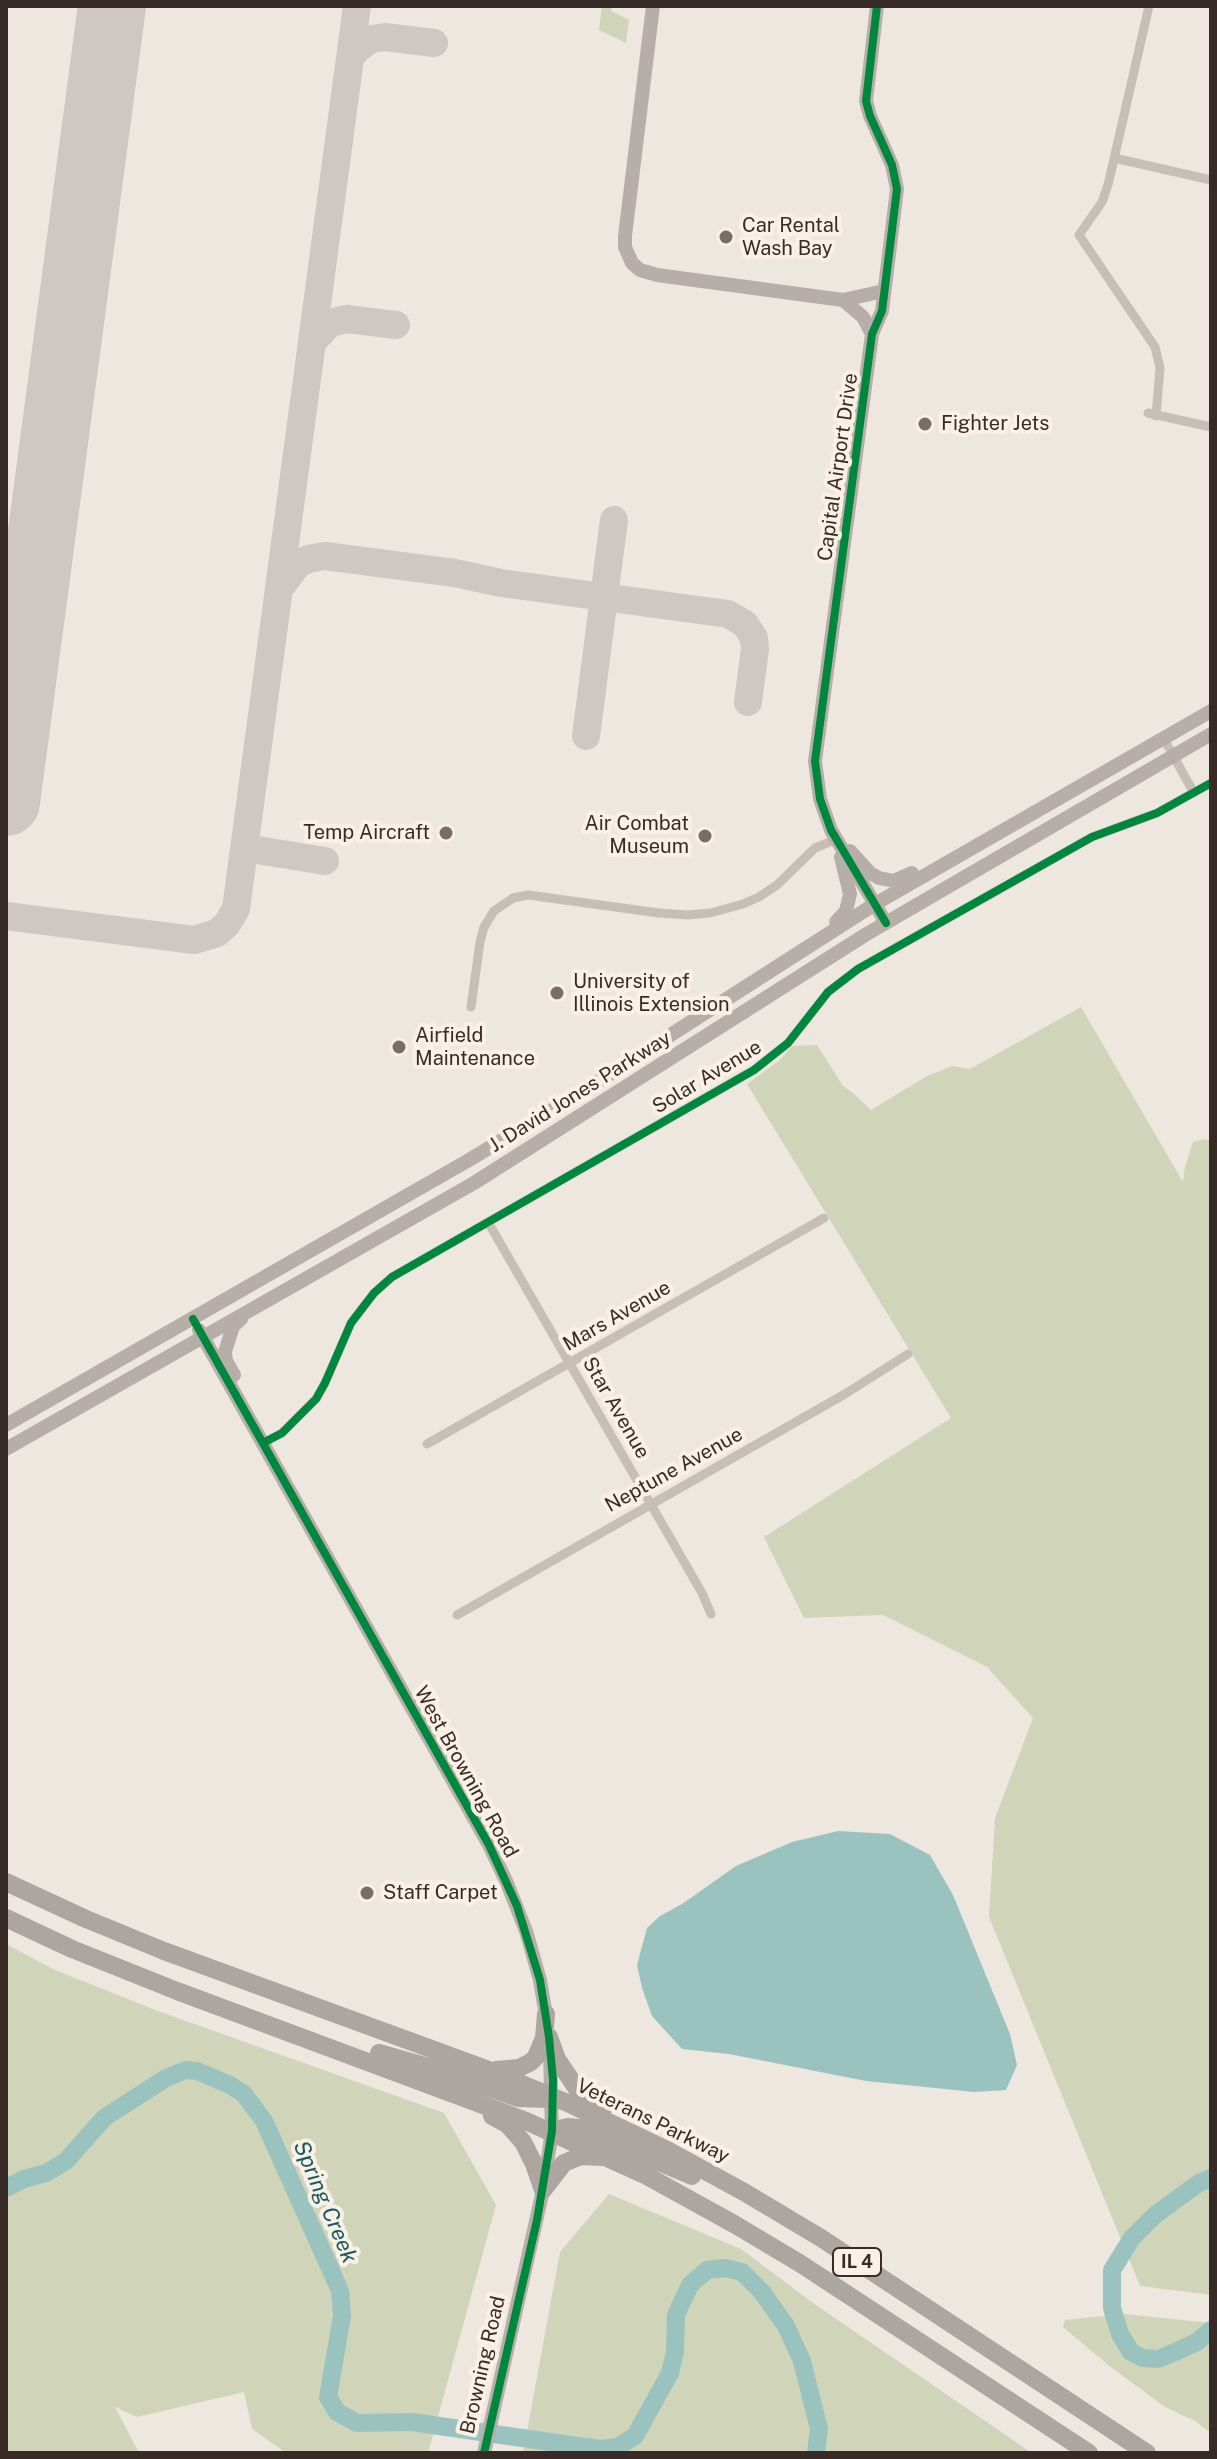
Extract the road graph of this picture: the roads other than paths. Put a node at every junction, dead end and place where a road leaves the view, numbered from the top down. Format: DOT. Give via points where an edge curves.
graph roads {
  1 [pos="653,6"];
  2 [pos="877,6"];
  3 [pos="1149,6"];
  4 [pos="1114,158"];
  5 [pos="1211,180"];
  6 [pos="884,291"];
  7 [pos="843,300"];
  8 [pos="872,334"];
  9 [pos="1211,427"];
  10 [pos="1211,711"];
  11 [pos="1211,734"];
  12 [pos="1164,739"];
  13 [pos="1174,757"];
  14 [pos="1211,783"];
  15 [pos="1194,793"];
  16 [pos="1020,820"];
  17 [pos="838,842"];
  18 [pos="875,904"];
  19 [pos="886,923"];
  20 [pos="823,937"];
  21 [pos="471,1007"];
  22 [pos="824,1218"];
  23 [pos="488,1222"];
  24 [pos="247,1313"];
  25 [pos="193,1319"];
  26 [pos="203,1338"];
  27 [pos="908,1354"];
  28 [pos="569,1364"];
  29 [pos="6,1425"];
  30 [pos="254,1428"];
  31 [pos="263,1443"];
  32 [pos="427,1444"];
  33 [pos="6,1449"];
  34 [pos="650,1504"];
  35 [pos="711,1614"];
  36 [pos="457,1615"];
  37 [pos="6,1882"];
  38 [pos="6,1918"];
  39 [pos="546,2014"];
  40 [pos="549,2037"];
  41 [pos="311,2040"];
  42 [pos="486,2069"];
  43 [pos="406,2074"];
  44 [pos="552,2097"];
  45 [pos="552,2131"];
  46 [pos="606,2157"];
  47 [pos="696,2166"];
  48 [pos="543,2190"];
  49 [pos="821,2238"];
  50 [pos="521,2286"];
  51 [pos="484,2453"];
  52 [pos="1089,2453"];
  53 [pos="1147,2453"];
  1 -- 7 [label="main road" via="625,236 632,263 657,275"];
  2 -- 6 [label="main road, Capital Airport Drive" via="866,101 897,189"];
  3 -- 4 [label="street"];
  4 -- 5 [label="street"];
  4 -- 9 [label="street" via="1102,202 1079,235 1155,347 1160,368 1152,414"];
  6 -- 7 [label="main road"];
  6 -- 8 [label="main road, Capital Airport Drive"];
  7 -- 8 [label="main road" via="863,317"];
  8 -- 17 [label="main road, Capital Airport Drive" via="815,761 820,799"];
  10 -- 12 [label="main road, J. David Jones Parkway"];
  11 -- 13 [label="main road, J. David Jones Parkway"];
  12 -- 13 [label="street"];
  12 -- 16 [label="main road, J. David Jones Parkway"];
  13 -- 15 [label="street"];
  13 -- 19 [label="main road, J. David Jones Parkway"];
  14 -- 15 [label="street, Solar Avenue"];
  15 -- 23 [label="street, Solar Avenue" via="1157,813 1107,829 858,969 828,992 788,1043 754,1070"];
  16 -- 17 [label="main road" via="987,829 894,881 870,873"];
  16 -- 18 [label="main road, J. David Jones Parkway"];
  17 -- 18 [label="main road, Capital Airport Drive"];
  17 -- 20 [label="main road" via="849,901"];
  17 -- 21 [label="street" via="815,848 759,897 710,913 659,913 528,895 513,898 494,911 484,927"];
  18 -- 19 [label="main road, Capital Airport Drive"];
  18 -- 20 [label="main road, J. David Jones Parkway"];
  19 -- 24 [label="main road, J. David Jones Parkway" via="487,1175"];
  20 -- 25 [label="main road, J. David Jones Parkway" via="580,1093"];
  22 -- 28 [label="street, Mars Avenue"];
  23 -- 28 [label="street, Star Avenue"];
  23 -- 31 [label="street, Solar Avenue" via="392,1277 374,1293 351,1323 316,1399 282,1433"];
  24 -- 26 [label="main road, J. David Jones Parkway"];
  24 -- 30 [label="main road" via="233,1326 225,1352"];
  25 -- 26 [label="main road, West Browning Road"];
  25 -- 29 [label="main road, J. David Jones Parkway"];
  26 -- 30 [label="main road, West Browning Road"];
  26 -- 33 [label="main road, J. David Jones Parkway"];
  27 -- 34 [label="street, Neptune Avenue"];
  28 -- 32 [label="street, Mars Avenue"];
  28 -- 34 [label="street, Star Avenue"];
  30 -- 31 [label="main road, West Browning Road"];
  31 -- 39 [label="main road, West Browning Road" via="500,1867 526,1931"];
  34 -- 35 [label="street, Star Avenue"];
  34 -- 36 [label="street, Neptune Avenue"];
  37 -- 42 [label="highway, Veterans Parkway / IL 4" via="164,1951"];
  38 -- 41 [label="highway, IL 4" via="72,1949"];
  39 -- 40 [label="main road, West Browning Road"];
  39 -- 42 [label="highway" via="540,2050 531,2062 513,2069"];
  40 -- 44 [label="main road, West Browning Road"];
  40 -- 47 [label="highway" via="557,2059 587,2100 682,2149"];
  41 -- 43 [label="highway, IL 4"];
  41 -- 44 [label="highway" via="374,2051 518,2098"];
  42 -- 44 [label="highway, Veterans Parkway / IL 4"];
  43 -- 45 [label="highway, IL 4"];
  43 -- 48 [label="highway" via="420,2088 507,2124 528,2151"];
  44 -- 45 [label="main road, West Browning Road"];
  44 -- 47 [label="highway, Veterans Parkway / IL 4"];
  45 -- 46 [label="highway, IL 4"];
  45 -- 48 [label="main road, West Browning Road"];
  45 -- 49 [label="highway" via="579,2128"];
  46 -- 48 [label="highway" via="571,2159"];
  46 -- 52 [label="highway, IL 4" via="801,2264"];
  47 -- 49 [label="highway, Veterans Parkway / IL 4"];
  48 -- 50 [label="main road, West Browning Road"];
  49 -- 53 [label="highway, Veterans Parkway / IL 4"];
  50 -- 51 [label="main road, Browning Road"];
}
